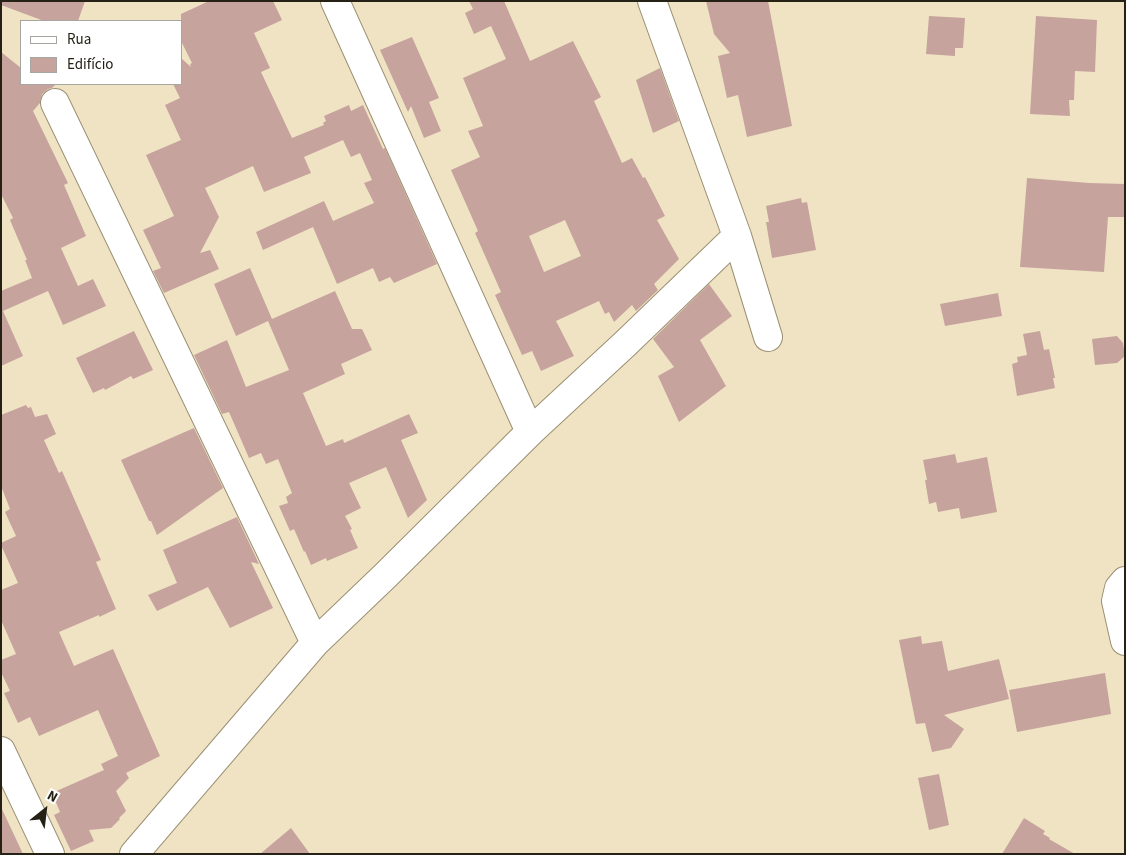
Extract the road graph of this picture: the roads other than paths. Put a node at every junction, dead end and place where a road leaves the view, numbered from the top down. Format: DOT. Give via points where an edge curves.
graph roads {
  1 [pos="335,1"];
  2 [pos="652,1"];
  3 [pos="55,103"];
  4 [pos="736,236"];
  5 [pos="768,338"];
  6 [pos="530,432"];
  7 [pos="1125,581"];
  8 [pos="1125,641"];
  9 [pos="316,643"];
  10 [pos="1,751"];
  11 [pos="50,854"];
  12 [pos="134,854"];
  1 -- 6 [label="street"];
  2 -- 4 [label="street"];
  3 -- 9 [label="street"];
  4 -- 5 [label="street"];
  4 -- 6 [label="street"];
  6 -- 9 [label="street"];
  7 -- 8 [label="street" via="1119,588 1116,601"];
  9 -- 12 [label="street"];
  10 -- 11 [label="street"];
}
